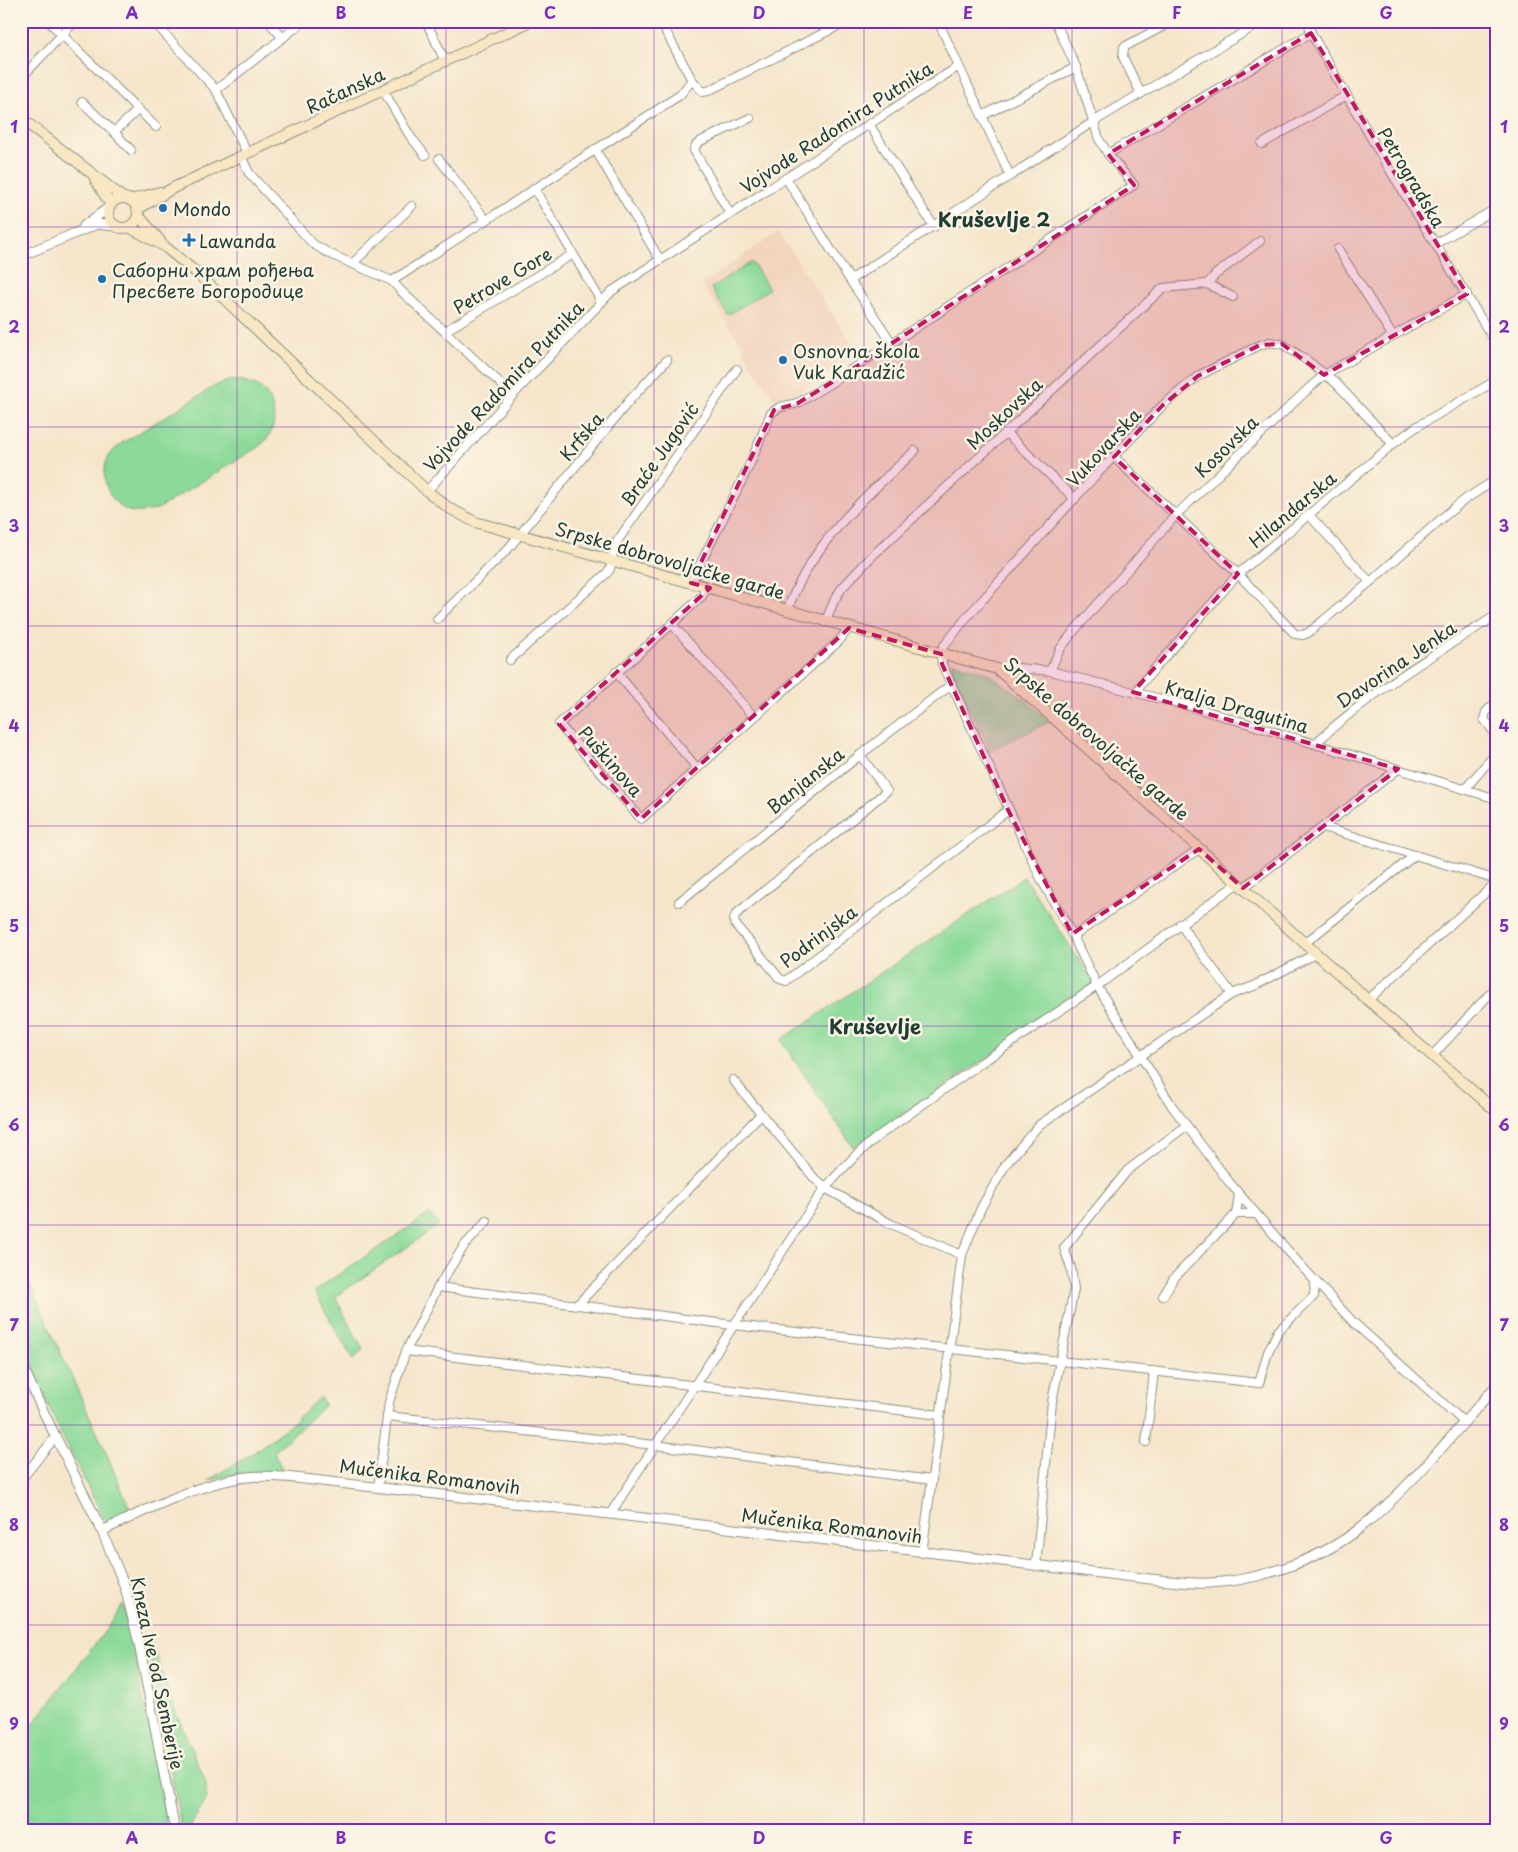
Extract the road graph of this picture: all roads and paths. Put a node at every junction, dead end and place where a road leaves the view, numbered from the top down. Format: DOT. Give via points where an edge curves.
graph roads {
  1 [pos="48,21"];
  2 [pos="75,21"];
  3 [pos="153,21"];
  4 [pos="268,21"];
  5 [pos="304,21"];
  6 [pos="426,21"];
  7 [pos="531,21"];
  8 [pos="660,21"];
  9 [pos="848,21"];
  10 [pos="938,21"];
  11 [pos="1055,21"];
  12 [pos="1173,21"];
  13 [pos="1264,21"];
  14 [pos="1308,21"];
  15 [pos="1251,24"];
  16 [pos="1311,33"];
  17 [pos="62,35"];
  18 [pos="283,38"];
  19 [pos="445,61"];
  20 [pos="959,66"];
  21 [pos="1076,67"];
  22 [pos="21,78"];
  23 [pos="692,80"];
  24 [pos="216,90"];
  25 [pos="383,90"];
  26 [pos="1141,94"];
  27 [pos="1346,95"];
  28 [pos="82,102"];
  29 [pos="138,110"];
  30 [pos="982,116"];
  31 [pos="21,118"];
  32 [pos="750,118"];
  33 [pos="1093,122"];
  34 [pos="869,124"];
  35 [pos="156,127"];
  36 [pos="114,132"];
  37 [pos="1262,144"];
  38 [pos="595,149"];
  39 [pos="131,150"];
  40 [pos="1108,154"];
  41 [pos="244,155"];
  42 [pos="425,155"];
  43 [pos="439,159"];
  44 [pos="92,174"];
  45 [pos="1010,176"];
  46 [pos="786,178"];
  47 [pos="173,188"];
  48 [pos="534,188"];
  49 [pos="127,199"];
  50 [pos="109,206"];
  51 [pos="412,206"];
  52 [pos="1497,208"];
  53 [pos="138,212"];
  54 [pos="730,214"];
  55 [pos="486,220"];
  56 [pos="115,226"];
  57 [pos="129,227"];
  58 [pos="934,227"];
  59 [pos="76,233"];
  60 [pos="1260,241"];
  61 [pos="1435,244"];
  62 [pos="164,246"];
  63 [pos="1338,249"];
  64 [pos="573,254"];
  65 [pos="21,256"];
  66 [pos="660,260"];
  67 [pos="352,264"];
  68 [pos="850,280"];
  69 [pos="392,281"];
  70 [pos="1206,284"];
  71 [pos="1467,294"];
  72 [pos="1233,297"];
  73 [pos="601,301"];
  74 [pos="445,331"];
  75 [pos="1392,335"];
  76 [pos="892,343"];
  77 [pos="1497,345"];
  78 [pos="667,360"];
  79 [pos="737,369"];
  80 [pos="1324,375"];
  81 [pos="1497,380"];
  82 [pos="513,395"];
  83 [pos="1005,432"];
  84 [pos="1393,444"];
  85 [pos="915,452"];
  86 [pos="1114,456"];
  87 [pos="1497,479"];
  88 [pos="427,491"];
  89 [pos="1075,499"];
  90 [pos="1176,515"];
  91 [pos="1309,515"];
  92 [pos="520,534"];
  93 [pos="612,560"];
  94 [pos="1238,574"];
  95 [pos="1370,582"];
  96 [pos="691,583"];
  97 [pos="707,588"];
  98 [pos="787,611"];
  99 [pos="1497,615"];
  100 [pos="437,619"];
  101 [pos="825,622"];
  102 [pos="672,624"];
  103 [pos="849,628"];
  104 [pos="941,654"];
  105 [pos="510,660"];
  106 [pos="997,670"];
  107 [pos="1050,671"];
  108 [pos="616,672"];
  109 [pos="952,684"];
  110 [pos="1136,693"];
  111 [pos="1497,701"];
  112 [pos="754,717"];
  113 [pos="1497,736"];
  114 [pos="1317,744"];
  115 [pos="1497,752"];
  116 [pos="860,755"];
  117 [pos="697,768"];
  118 [pos="1398,769"];
  119 [pos="1465,789"];
  120 [pos="1497,799"];
  121 [pos="1008,810"];
  122 [pos="1323,827"];
  123 [pos="1199,849"];
  124 [pos="1415,855"];
  125 [pos="1497,881"];
  126 [pos="1241,885"];
  127 [pos="679,902"];
  128 [pos="1180,924"];
  129 [pos="1072,934"];
  130 [pos="1306,943"];
  131 [pos="1317,953"];
  132 [pos="1098,986"];
  133 [pos="1497,986"];
  134 [pos="1232,994"];
  135 [pos="1368,1000"];
  136 [pos="1433,1055"];
  137 [pos="1140,1056"];
  138 [pos="733,1080"];
  139 [pos="1497,1112"];
  140 [pos="761,1114"];
  141 [pos="1186,1126"];
  142 [pos="825,1188"];
  143 [pos="1239,1195"];
  144 [pos="1236,1214"];
  145 [pos="1256,1214"];
  146 [pos="487,1221"];
  147 [pos="962,1255"];
  148 [pos="1315,1281"];
  149 [pos="438,1287"];
  150 [pos="1326,1293"];
  151 [pos="1163,1296"];
  152 [pos="1314,1296"];
  153 [pos="577,1305"];
  154 [pos="733,1324"];
  155 [pos="949,1350"];
  156 [pos="406,1351"];
  157 [pos="1061,1362"];
  158 [pos="21,1363"];
  159 [pos="1154,1371"];
  160 [pos="694,1385"];
  161 [pos="1497,1385"];
  162 [pos="940,1415"];
  163 [pos="388,1416"];
  164 [pos="1464,1422"];
  165 [pos="56,1436"];
  166 [pos="1146,1442"];
  167 [pos="655,1445"];
  168 [pos="21,1480"];
  169 [pos="932,1480"];
  170 [pos="378,1487"];
  171 [pos="610,1514"];
  172 [pos="102,1531"];
  173 [pos="922,1553"];
  174 [pos="1036,1566"];
  175 [pos="175,1831"];
  1 -- 17 [label="street"];
  2 -- 17 [label="street"];
  3 -- 24 [label="street, Petrove Gore"];
  4 -- 18 [label="street"];
  5 -- 18 [label="street"];
  6 -- 19 [label="street"];
  7 -- 19 [label="main road, Račanska"];
  8 -- 23 [label="street"];
  9 -- 23 [label="street" via="708,91 703,92"];
  10 -- 20 [label="street"];
  11 -- 21 [label="street"];
  12 -- 26 [label="street" via="1124,47 1123,57"];
  13 -- 15 [label="street"];
  14 -- 16 [label="street, Petrogradska"];
  15 -- 26 [label="street"];
  16 -- 27 [label="street, Petrogradska"];
  16 -- 40 [label="street"];
  17 -- 22 [label="street"];
  17 -- 29 [label="street"];
  18 -- 24 [label="street"];
  19 -- 25 [label="main road, Račanska"];
  20 -- 30 [label="street"];
  20 -- 34 [label="street, Vojvode Radomira Putnika"];
  21 -- 30 [label="street"];
  21 -- 33 [label="street"];
  23 -- 38 [label="street" via="680,95"];
  24 -- 41 [label="street, Petrove Gore"];
  25 -- 41 [label="main road, Račanska"];
  25 -- 42 [label="street"];
  26 -- 33 [label="street"];
  27 -- 37 [label="street"];
  27 -- 61 [label="street, Petrogradska"];
  28 -- 36 [label="street"];
  29 -- 35 [label="street"];
  29 -- 36 [label="street"];
  30 -- 45 [label="street"];
  31 -- 44 [label="main road"];
  32 -- 54 [label="street, Vojvode Radomira Putnika" via="701,141 694,150"];
  33 -- 40 [label="street"];
  33 -- 45 [label="street"];
  34 -- 46 [label="street, Vojvode Radomira Putnika"];
  34 -- 58 [label="street"];
  36 -- 39 [label="street"];
  38 -- 48 [label="street"];
  38 -- 66 [label="street"];
  40 -- 76 [label="street" via="1134,185"];
  41 -- 47 [label="main road, Račanska"];
  41 -- 67 [label="street, Petrove Gore" via="249,173 313,244"];
  43 -- 55 [label="street"];
  44 -- 49 [label="main road"];
  44 -- 50 [label="main road"];
  45 -- 58 [label="street"];
  46 -- 54 [label="street, Vojvode Radomira Putnika"];
  46 -- 68 [label="street"];
  47 -- 49 [label="main road"];
  47 -- 53 [label="main road"];
  48 -- 55 [label="street"];
  48 -- 64 [label="street, Vojvode Radomira Putnika"];
  49 -- 50 [label="main road" via="115,199"];
  49 -- 53 [label="main road"];
  50 -- 56 [label="main road" via="108,215"];
  50 -- 59 [label="street"];
  51 -- 67 [label="street"];
  52 -- 61 [label="street"];
  53 -- 57 [label="main road" via="135,222"];
  53 -- 62 [label="main road"];
  54 -- 66 [label="street, Vojvode Radomira Putnika"];
  55 -- 69 [label="street"];
  56 -- 57 [label="main road"];
  56 -- 59 [label="street" via="97,224"];
  57 -- 62 [label="main road"];
  58 -- 68 [label="street"];
  59 -- 65 [label="street"];
  60 -- 70 [label="street"];
  61 -- 71 [label="street, Petrogradska"];
  62 -- 88 [label="main road, Srpske dobrovoljačke garde"];
  63 -- 75 [label="street"];
  64 -- 73 [label="street, Vojvode Radomira Putnika"];
  64 -- 74 [label="street, Petrove Gore"];
  66 -- 73 [label="street, Vojvode Radomira Putnika"];
  67 -- 69 [label="street, Petrove Gore"];
  68 -- 76 [label="street"];
  69 -- 74 [label="street, Petrove Gore"];
  70 -- 72 [label="street"];
  70 -- 83 [label="street, Moskovska" via="1163,288"];
  71 -- 75 [label="street, Kosovska"];
  71 -- 77 [label="street, Petrogradska"];
  73 -- 82 [label="street, Vojvode Radomira Putnika"];
  74 -- 82 [label="street, Petrove Gore"];
  75 -- 80 [label="street, Kosovska"];
  76 -- 96 [label="street" via="798,403 780,407 771,413 750,464"];
  78 -- 92 [label="street, Krfska"];
  79 -- 93 [label="street, Braće Jugović" via="627,526 614,546"];
  80 -- 84 [label="street, Vukovarska" via="1336,383"];
  80 -- 86 [label="street, Vukovarska" via="1282,344 1260,344 1198,376 1163,405"];
  80 -- 90 [label="street, Kosovska"];
  81 -- 84 [label="street, Hilandarska"];
  82 -- 88 [label="street, Vojvode Radomira Putnika"];
  83 -- 89 [label="street"];
  83 -- 101 [label="street, Moskovska" via="850,580 835,599"];
  84 -- 91 [label="street, Hilandarska"];
  85 -- 98 [label="street" via="842,520 810,563"];
  86 -- 89 [label="street, Vukovarska"];
  86 -- 90 [label="street"];
  87 -- 95 [label="street" via="1448,513"];
  88 -- 92 [label="main road, Srpske dobrovoljačke garde" via="475,522"];
  89 -- 104 [label="street, Vukovarska" via="967,617"];
  90 -- 94 [label="street"];
  90 -- 107 [label="street, Kosovska" via="1074,631 1060,649"];
  91 -- 94 [label="street, Hilandarska"];
  91 -- 95 [label="street"];
  92 -- 93 [label="main road, Srpske dobrovoljačke garde"];
  92 -- 100 [label="street, Krfska"];
  93 -- 96 [label="main road, Srpske dobrovoljačke garde"];
  93 -- 105 [label="street, Braće Jugović" via="607,573"];
  94 -- 95 [label="street" via="1295,634 1303,635"];
  94 -- 110 [label="street, Hilandarska" via="1142,682"];
  96 -- 97 [label="main road, Srpske dobrovoljačke garde"];
  97 -- 98 [label="main road, Srpske dobrovoljačke garde"];
  97 -- 102 [label="street, Puškinova"];
  98 -- 101 [label="main road, Srpske dobrovoljačke garde"];
  99 -- 114 [label="street, Davorina Jenka" via="1350,712"];
  101 -- 103 [label="main road, Srpske dobrovoljačke garde"];
  102 -- 108 [label="street, Puškinova"];
  102 -- 112 [label="street"];
  103 -- 104 [label="main road, Srpske dobrovoljačke garde"];
  103 -- 112 [label="street, Puškinova" via="839,641"];
  104 -- 106 [label="main road, Srpske dobrovoljačke garde"];
  104 -- 109 [label="street" via="942,664"];
  106 -- 107 [label="street, Kralja Dragutina"];
  106 -- 123 [label="main road, Srpske dobrovoljačke garde"];
  107 -- 110 [label="street, Kralja Dragutina"];
  108 -- 117 [label="street"];
  108 -- 117 [label="street, Puškinova" via="559,724 641,819"];
  109 -- 116 [label="street, Banjanska"];
  109 -- 121 [label="street"];
  110 -- 114 [label="street, Kralja Dragutina"];
  111 -- 113 [label="street" via="1486,712 1484,720"];
  112 -- 117 [label="street, Puškinova"];
  114 -- 118 [label="street, Kralja Dragutina"];
  115 -- 119 [label="street"];
  116 -- 121 [label="street, Podrinjska" via="886,791 736,914 734,919 780,980 786,981"];
  116 -- 127 [label="street, Banjanska"];
  118 -- 119 [label="street, Kralja Dragutina"];
  118 -- 122 [label="street"];
  119 -- 120 [label="street, Kralja Dragutina"];
  121 -- 129 [label="street"];
  122 -- 124 [label="street"];
  122 -- 126 [label="street"];
  123 -- 126 [label="main road, Srpske dobrovoljačke garde"];
  123 -- 129 [label="street"];
  124 -- 125 [label="street"];
  124 -- 130 [label="street"];
  125 -- 135 [label="street"];
  126 -- 128 [label="street"];
  126 -- 130 [label="main road, Srpske dobrovoljačke garde"];
  128 -- 132 [label="street"];
  128 -- 134 [label="street"];
  129 -- 132 [label="street"];
  130 -- 131 [label="main road, Srpske dobrovoljačke garde"];
  131 -- 134 [label="street"];
  131 -- 135 [label="main road, Srpske dobrovoljačke garde"];
  132 -- 137 [label="street"];
  132 -- 142 [label="street" via="877,1137"];
  133 -- 136 [label="street"];
  134 -- 137 [label="street"];
  135 -- 136 [label="main road, Srpske dobrovoljačke garde"];
  136 -- 139 [label="main road, Srpske dobrovoljačke garde"];
  137 -- 141 [label="street"];
  137 -- 147 [label="street" via="1039,1124 1006,1164 981,1208"];
  138 -- 140 [label="street"];
  140 -- 142 [label="street"];
  140 -- 153 [label="street"];
  141 -- 143 [label="street"];
  141 -- 157 [label="street" via="1128,1170 1064,1248 1074,1289"];
  142 -- 147 [label="street" via="891,1224"];
  142 -- 154 [label="street"];
  143 -- 144 [label="street"];
  143 -- 145 [label="street"];
  144 -- 145 [label="street"];
  144 -- 151 [label="street" via="1174,1278"];
  145 -- 148 [label="street"];
  146 -- 149 [label="street" via="464,1246"];
  147 -- 155 [label="street"];
  148 -- 150 [label="street"];
  148 -- 152 [label="street"];
  149 -- 153 [label="street"];
  149 -- 156 [label="street"];
  150 -- 152 [label="street"];
  150 -- 164 [label="street" via="1353,1322"];
  152 -- 159 [label="street" via="1278,1330 1259,1383"];
  153 -- 154 [label="street"];
  154 -- 155 [label="street"];
  154 -- 160 [label="street"];
  155 -- 157 [label="street"];
  155 -- 162 [label="street"];
  156 -- 160 [label="street"];
  156 -- 163 [label="street" via="389,1402"];
  157 -- 159 [label="street"];
  157 -- 174 [label="street" via="1052,1402"];
  158 -- 165 [label="street, Kneza Ive od Semberije"];
  159 -- 166 [label="street"];
  160 -- 162 [label="street"];
  160 -- 167 [label="street"];
  161 -- 164 [label="street, Mučenika Romanovih"];
  162 -- 169 [label="street"];
  163 -- 167 [label="street"];
  163 -- 170 [label="street"];
  164 -- 174 [label="street, Mučenika Romanovih" via="1394,1498 1354,1532 1305,1560 1260,1575 1211,1583 1181,1583"];
  165 -- 168 [label="street"];
  165 -- 172 [label="street, Kneza Ive od Semberije"];
  167 -- 169 [label="street"];
  167 -- 171 [label="street"];
  169 -- 173 [label="street"];
  170 -- 171 [label="street, Mučenika Romanovih"];
  170 -- 172 [label="street, Mučenika Romanovih" via="248,1476 198,1489"];
  171 -- 173 [label="street, Mučenika Romanovih"];
  172 -- 175 [label="street, Kneza Ive od Semberije" via="125,1587"];
  173 -- 174 [label="street, Mučenika Romanovih"];
}
